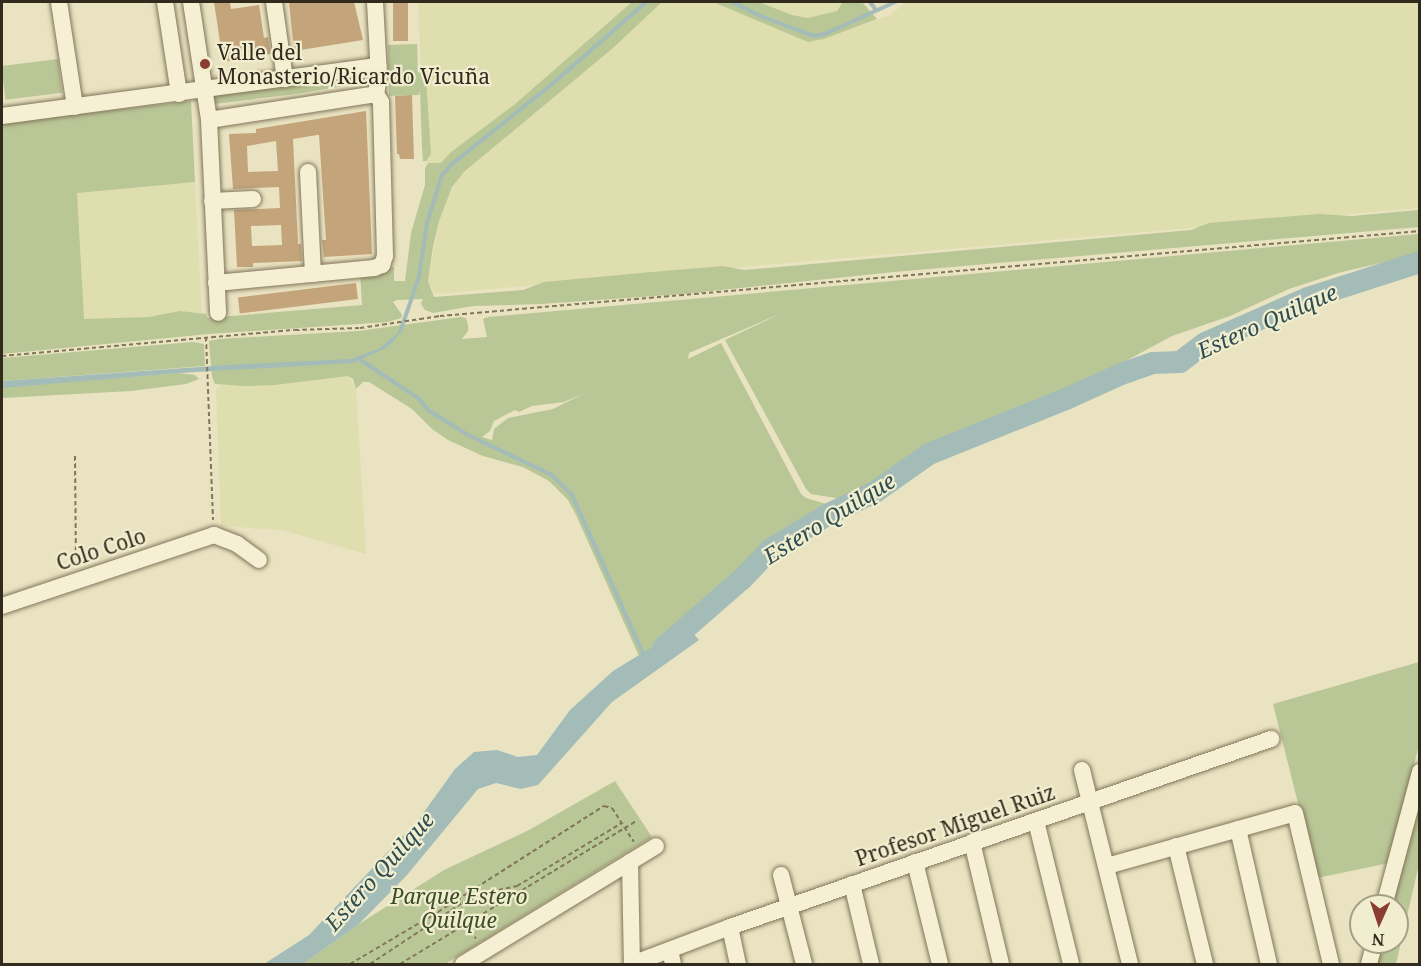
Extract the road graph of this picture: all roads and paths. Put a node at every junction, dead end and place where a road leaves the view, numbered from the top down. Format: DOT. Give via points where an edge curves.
graph roads {
  1 [pos="59,2"];
  2 [pos="165,2"];
  3 [pos="191,2"];
  4 [pos="274,2"];
  5 [pos="375,2"];
  6 [pos="379,66"];
  7 [pos="285,79"];
  8 [pos="205,90"];
  9 [pos="179,94"];
  10 [pos="376,94"];
  11 [pos="75,107"];
  12 [pos="2,116"];
  13 [pos="209,120"];
  14 [pos="308,172"];
  15 [pos="253,199"];
  16 [pos="212,201"];
  17 [pos="1419,231"];
  18 [pos="313,274"];
  19 [pos="216,283"];
  20 [pos="218,313"];
  21 [pos="206,337"];
  22 [pos="2,356"];
  23 [pos="75,456"];
  24 [pos="214,535"];
  25 [pos="259,560"];
  26 [pos="76,582"];
  27 [pos="2,606"];
  28 [pos="1270,739"];
  29 [pos="1082,770"];
  30 [pos="1419,772"];
  31 [pos="1091,801"];
  32 [pos="636,821"];
  33 [pos="1036,821"];
  34 [pos="622,823"];
  35 [pos="625,828"];
  36 [pos="1238,829"];
  37 [pos="972,842"];
  38 [pos="656,846"];
  39 [pos="1176,846"];
  40 [pos="636,859"];
  41 [pos="915,862"];
  42 [pos="1107,866"];
  43 [pos="781,875"];
  44 [pos="852,884"];
  45 [pos="1387,894"];
  46 [pos="790,905"];
  47 [pos="467,924"];
  48 [pos="730,927"];
  49 [pos="483,952"];
  50 [pos="666,957"];
  51 [pos="350,964"];
  52 [pos="370,964"];
  53 [pos="400,964"];
  54 [pos="466,964"];
  55 [pos="632,964"];
  56 [pos="738,964"];
  57 [pos="804,964"];
  58 [pos="871,964"];
  59 [pos="939,964"];
  60 [pos="1001,964"];
  61 [pos="1071,964"];
  62 [pos="1130,964"];
  63 [pos="1205,964"];
  64 [pos="1269,964"];
  65 [pos="1330,964"];
  1 -- 11 [label="street"];
  2 -- 9 [label="street"];
  3 -- 8 [label="street"];
  4 -- 7 [label="street"];
  5 -- 6 [label="street"];
  6 -- 7 [label="street"];
  6 -- 10 [label="street"];
  7 -- 8 [label="street"];
  8 -- 9 [label="street"];
  8 -- 13 [label="street"];
  9 -- 11 [label="street"];
  10 -- 13 [label="street"];
  10 -- 18 [label="street" via="381,102 385,260 374,268"];
  11 -- 12 [label="street"];
  13 -- 16 [label="street"];
  14 -- 18 [label="street"];
  15 -- 16 [label="street"];
  16 -- 19 [label="street"];
  17 -- 21 [label="path" via="872,278 360,328"];
  18 -- 19 [label="street"];
  19 -- 20 [label="street"];
  21 -- 22 [label="path"];
  21 -- 24 [label="path"];
  23 -- 26 [label="path"];
  24 -- 25 [label="street" via="237,544"];
  24 -- 26 [label="street, Colo Colo"];
  26 -- 27 [label="street, Colo Colo"];
  28 -- 31 [label="street, Profesor Miguel Ruiz"];
  29 -- 31 [label="street"];
  30 -- 45 [label="street"];
  31 -- 33 [label="street, Profesor Miguel Ruiz"];
  31 -- 42 [label="street"];
  32 -- 35 [label="path"];
  33 -- 37 [label="street, Profesor Miguel Ruiz"];
  33 -- 61 [label="street"];
  34 -- 35 [label="path"];
  34 -- 51 [label="path" via="612,808 604,806"];
  34 -- 52 [label="path" via="517,886 484,893 462,903"];
  35 -- 40 [label="path"];
  35 -- 47 [label="path"];
  36 -- 39 [label="street"];
  36 -- 64 [label="street"];
  36 -- 65 [label="street" via="1295,813"];
  37 -- 41 [label="street, Profesor Miguel Ruiz"];
  37 -- 60 [label="street"];
  38 -- 40 [label="street"];
  39 -- 42 [label="street"];
  39 -- 63 [label="street"];
  40 -- 49 [label="street"];
  40 -- 55 [label="street"];
  41 -- 44 [label="street, Profesor Miguel Ruiz"];
  41 -- 59 [label="street"];
  42 -- 62 [label="street"];
  43 -- 46 [label="street"];
  44 -- 46 [label="street, Profesor Miguel Ruiz"];
  44 -- 58 [label="street"];
  46 -- 48 [label="street, Profesor Miguel Ruiz"];
  46 -- 57 [label="street"];
  47 -- 49 [label="path"];
  47 -- 53 [label="path"];
  48 -- 50 [label="street, Profesor Miguel Ruiz"];
  48 -- 56 [label="street"];
  49 -- 54 [label="street"];
  50 -- 55 [label="street, Profesor Miguel Ruiz"];
}
